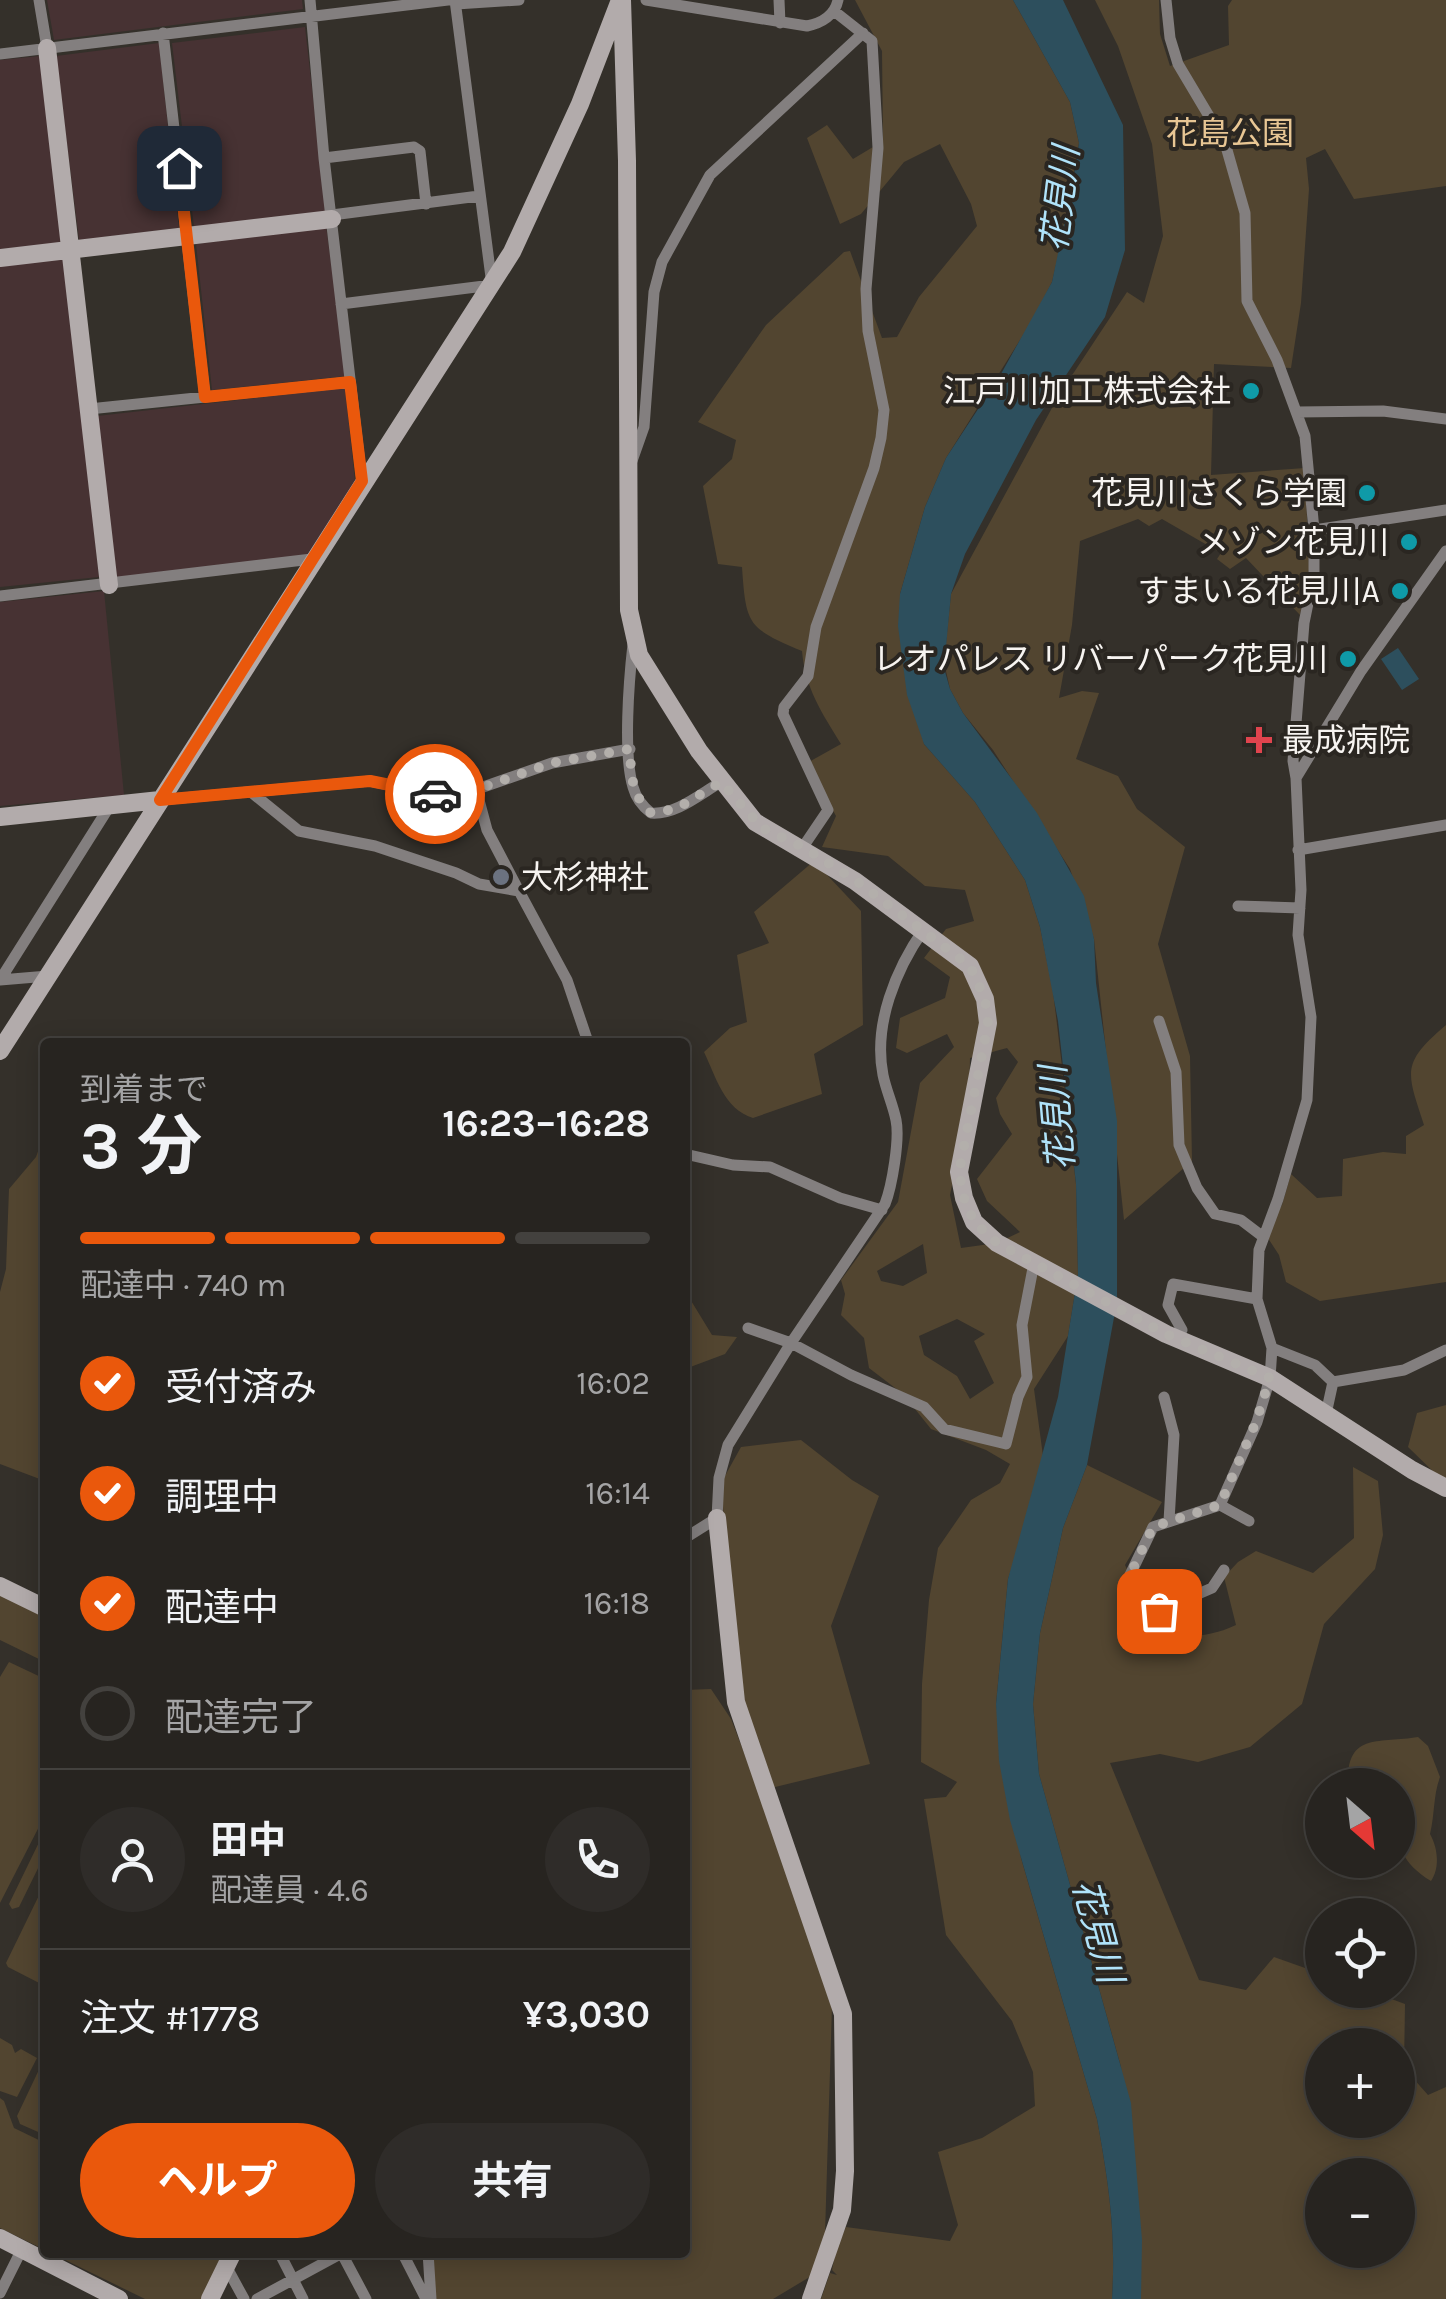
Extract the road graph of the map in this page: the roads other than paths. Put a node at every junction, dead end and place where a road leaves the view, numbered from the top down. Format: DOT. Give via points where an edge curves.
graph roads {
  1 [pos="40,0"];
  2 [pos="310,0"];
  3 [pos="519,0"];
  4 [pos="621,0"];
  5 [pos="646,0"];
  6 [pos="778,0"];
  7 [pos="1166,0"];
  8 [pos="453,2"];
  9 [pos="836,5"];
  10 [pos="312,14"];
  11 [pos="780,23"];
  12 [pos="163,33"];
  13 [pos="863,34"];
  14 [pos="47,48"];
  15 [pos="0,54"];
  16 [pos="324,158"];
  17 [pos="480,196"];
  18 [pos="426,204"];
  19 [pos="332,217"];
  20 [pos="187,236"];
  21 [pos="70,250"];
  22 [pos="0,258"];
  23 [pos="492,285"];
  24 [pos="342,304"];
  25 [pos="350,382"];
  26 [pos="205,397"];
  27 [pos="89,409"];
  28 [pos="1297,412"];
  29 [pos="1446,419"];
  30 [pos="630,464"];
  31 [pos="362,481"];
  32 [pos="1446,510"];
  33 [pos="1314,530"];
  34 [pos="1446,551"];
  35 [pos="312,559"];
  36 [pos="109,585"];
  37 [pos="0,596"];
  38 [pos="634,640"];
  39 [pos="630,749"];
  40 [pos="1296,778"];
  41 [pos="721,782"];
  42 [pos="476,789"];
  43 [pos="251,792"];
  44 [pos="160,800"];
  45 [pos="112,804"];
  46 [pos="0,817"];
  47 [pos="1446,825"];
  48 [pos="803,847"];
  49 [pos="1298,850"];
  50 [pos="519,891"];
  51 [pos="1238,906"];
  52 [pos="1300,908"];
  53 [pos="924,929"];
  54 [pos="48,976"];
  55 [pos="0,980"];
  56 [pos="1159,1021"];
  57 [pos="587,1038"];
  58 [pos="0,1051"];
  59 [pos="690,1155"];
  60 [pos="882,1210"];
  61 [pos="1262,1236"];
  62 [pos="1039,1266"];
  63 [pos="1257,1298"];
  64 [pos="748,1328"];
  65 [pos="1174,1332"];
  66 [pos="791,1343"];
  67 [pos="1272,1348"];
  68 [pos="1446,1350"];
  69 [pos="1270,1378"];
  70 [pos="1333,1382"];
  71 [pos="1164,1397"];
  72 [pos="1326,1414"];
  73 [pos="1446,1488"];
  74 [pos="1220,1505"];
  75 [pos="717,1518"];
  76 [pos="1169,1520"];
  77 [pos="1249,1521"];
  78 [pos="690,1535"];
  79 [pos="1224,1570"];
  80 [pos="0,1586"];
  81 [pos="40,1606"];
  82 [pos="0,2238"];
  83 [pos="22,2249"];
  84 [pos="282,2258"];
  85 [pos="333,2258"];
  86 [pos="345,2258"];
  87 [pos="405,2258"];
  88 [pos="428,2258"];
  89 [pos="229,2259"];
  90 [pos="293,2280"];
  91 [pos="0,2293"];
  92 [pos="119,2299"];
  93 [pos="210,2299"];
  94 [pos="244,2299"];
  95 [pos="257,2299"];
  96 [pos="303,2299"];
  97 [pos="366,2299"];
  98 [pos="428,2299"];
  99 [pos="811,2299"];
  1 -- 14 [label="street"];
  2 -- 10 [label="street"];
  3 -- 8 [label="street"];
  4 -- 23 [label="street" via="527,225"];
  4 -- 30 [label="street"];
  5 -- 11 [label="street"];
  6 -- 11 [label="street"];
  7 -- 28 [label="street" via="1178,64 1225,143 1246,213 1247,302"];
  8 -- 10 [label="street"];
  8 -- 17 [label="street"];
  9 -- 11 [label="street" via="816,24"];
  9 -- 13 [label="street"];
  10 -- 12 [label="street"];
  10 -- 16 [label="street"];
  12 -- 14 [label="street"];
  12 -- 20 [label="street"];
  13 -- 30 [label="street" via="710,174 662,262 644,427"];
  13 -- 48 [label="street" via="872,41 878,148 868,331 884,410 874,468 816,627 808,676 784,707 828,810"];
  14 -- 15 [label="street"];
  14 -- 21 [label="street"];
  16 -- 18 [label="street" via="414,147 420,151"];
  16 -- 19 [label="street"];
  17 -- 18 [label="street"];
  17 -- 23 [label="street"];
  18 -- 19 [label="street"];
  19 -- 20 [label="street"];
  19 -- 24 [label="street"];
  20 -- 21 [label="street"];
  20 -- 26 [label="street"];
  21 -- 22 [label="street"];
  21 -- 27 [label="street"];
  23 -- 24 [label="street"];
  23 -- 31 [label="street"];
  24 -- 25 [label="street"];
  25 -- 26 [label="street"];
  25 -- 31 [label="street"];
  26 -- 27 [label="street"];
  27 -- 36 [label="street"];
  28 -- 29 [label="street" via="1383,410"];
  28 -- 33 [label="street"];
  30 -- 38 [label="street"];
  31 -- 35 [label="street"];
  32 -- 33 [label="street"];
  33 -- 40 [label="street"];
  34 -- 40 [label="street"];
  35 -- 36 [label="street"];
  35 -- 44 [label="street"];
  36 -- 37 [label="street"];
  38 -- 39 [label="street"];
  38 -- 41 [label="street"];
  39 -- 41 [label="street" via="632,783 651,813 676,809"];
  39 -- 42 [label="street" via="552,763"];
  40 -- 49 [label="street"];
  41 -- 48 [label="street" via="755,822"];
  42 -- 43 [label="street" via="431,794 370,781"];
  42 -- 50 [label="street" via="487,830"];
  43 -- 44 [label="street"];
  43 -- 50 [label="street" via="299,831 375,846 479,884"];
  44 -- 45 [label="street"];
  44 -- 54 [label="street"];
  45 -- 46 [label="street"];
  45 -- 55 [label="street"];
  47 -- 49 [label="street"];
  48 -- 53 [label="street"];
  49 -- 52 [label="street"];
  50 -- 57 [label="street" via="566,980"];
  51 -- 52 [label="street"];
  52 -- 61 [label="street" via="1312,1016 1306,1100"];
  53 -- 60 [label="street" via="903,959 882,1026 883,1074 898,1124"];
  53 -- 62 [label="street" via="970,966 987,1012 959,1172 964,1198 974,1222 997,1243"];
  54 -- 55 [label="street"];
  54 -- 58 [label="street"];
  56 -- 61 [label="street" via="1176,1072 1179,1145 1198,1188 1215,1214 1241,1220"];
  59 -- 60 [label="street" via="770,1167"];
  60 -- 66 [label="street"];
  61 -- 63 [label="street"];
  62 -- 65 [label="street"];
  62 -- 66 [label="street" via="1022,1324 1027,1377 1006,1444 944,1430 924,1407"];
  63 -- 65 [label="street" via="1173,1284 1168,1305"];
  63 -- 67 [label="street"];
  64 -- 66 [label="street"];
  65 -- 69 [label="street"];
  66 -- 75 [label="street" via="728,1445"];
  67 -- 69 [label="street"];
  67 -- 70 [label="street"];
  68 -- 70 [label="street" via="1404,1370"];
  69 -- 72 [label="street"];
  69 -- 74 [label="street"];
  70 -- 72 [label="street"];
  71 -- 76 [label="street" via="1174,1435"];
  72 -- 73 [label="street"];
  74 -- 76 [label="street"];
  74 -- 77 [label="street"];
  75 -- 78 [label="street"];
  75 -- 99 [label="street" via="736,1702 843,2014 842,2210"];
  76 -- 79 [label="street" via="1153,1527 1130,1575 1159,1611 1212,1588"];
  80 -- 81 [label="street"];
  82 -- 83 [label="street"];
  83 -- 91 [label="street"];
  83 -- 92 [label="street"];
  84 -- 90 [label="street"];
  85 -- 90 [label="street"];
  86 -- 97 [label="street"];
  87 -- 98 [label="street"];
  88 -- 98 [label="street"];
  89 -- 93 [label="street"];
  89 -- 94 [label="street"];
  90 -- 95 [label="street"];
  90 -- 96 [label="street"];
}
